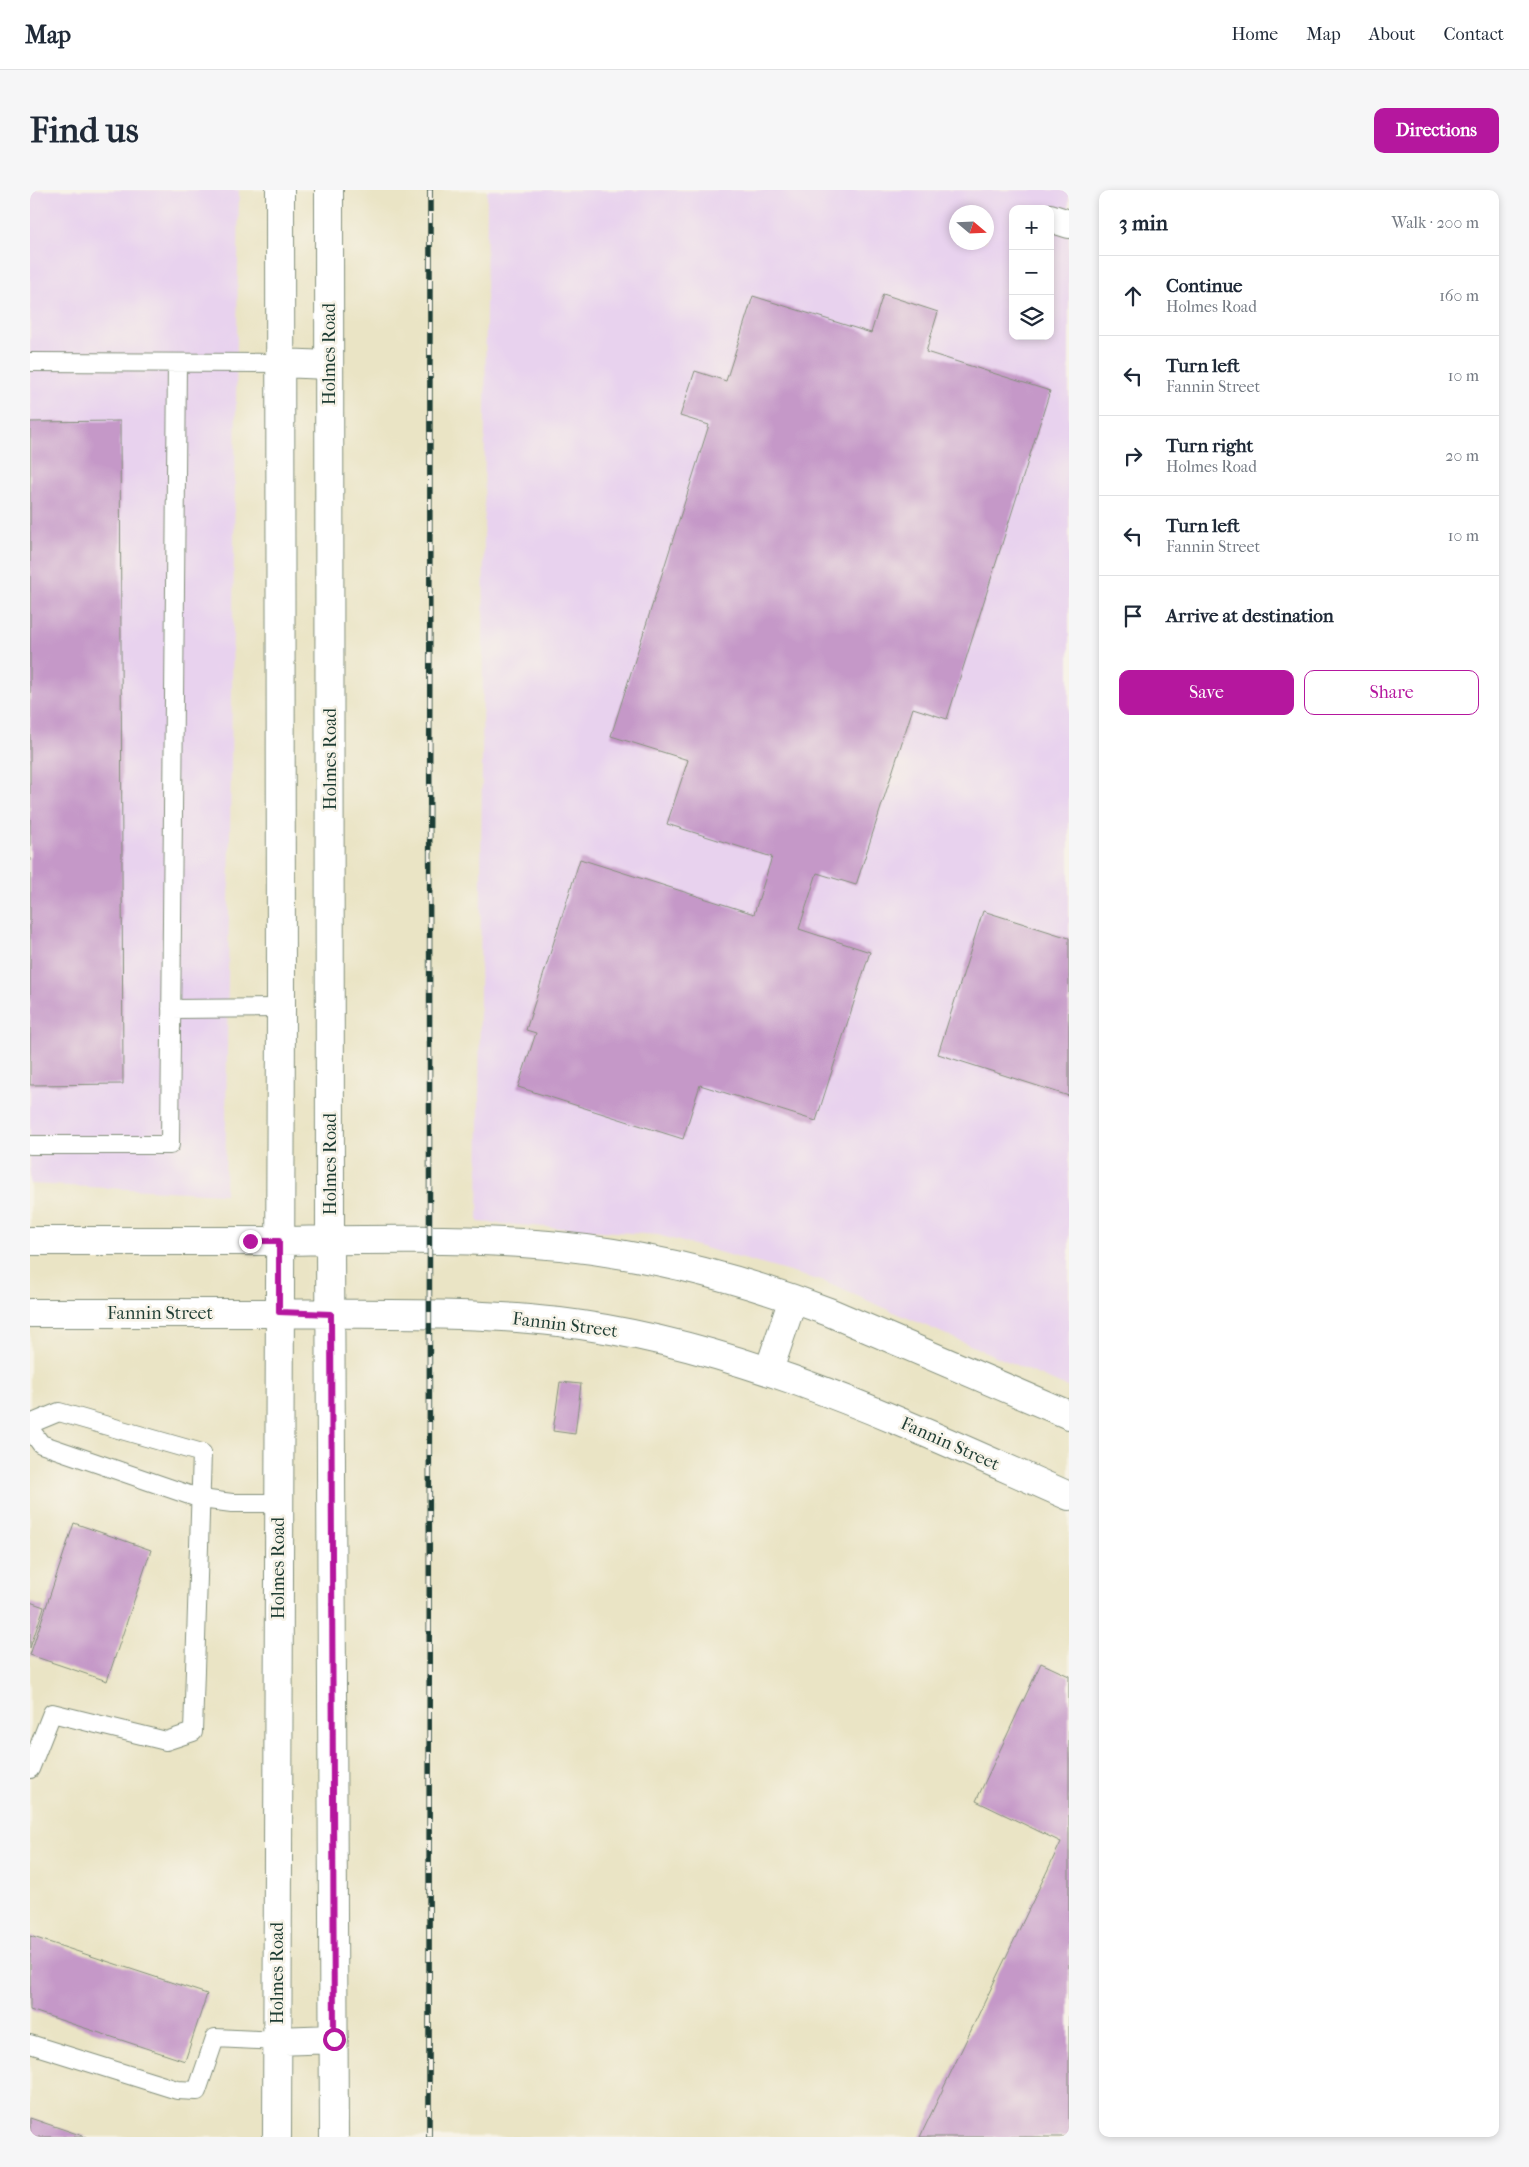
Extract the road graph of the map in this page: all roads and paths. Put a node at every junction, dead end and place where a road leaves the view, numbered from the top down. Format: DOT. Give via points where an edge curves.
graph roads {
  1 [pos="280,190"];
  2 [pos="329,190"];
  3 [pos="1054,219"];
  4 [pos="1069,224"];
  5 [pos="30,362"];
  6 [pos="177,363"];
  7 [pos="280,364"];
  8 [pos="329,365"];
  9 [pos="281,1008"];
  10 [pos="171,1009"];
  11 [pos="30,1145"];
  12 [pos="330,1240"];
  13 [pos="30,1241"];
  14 [pos="279,1241"];
  15 [pos="793,1299"];
  16 [pos="279,1312"];
  17 [pos="30,1313"];
  18 [pos="331,1314"];
  19 [pos="769,1370"];
  20 [pos="1069,1415"];
  21 [pos="30,1424"];
  22 [pos="30,1430"];
  23 [pos="1069,1496"];
  24 [pos="201,1499"];
  25 [pos="279,1503"];
  26 [pos="30,1769"];
  27 [pos="334,2039"];
  28 [pos="277,2041"];
  29 [pos="30,2044"];
  30 [pos="277,2137"];
  31 [pos="334,2137"];
  1 -- 7 [label="main road, Holmes Road"];
  2 -- 8 [label="main road, Holmes Road"];
  3 -- 4 [label="main road"];
  5 -- 6 [label="lane"];
  6 -- 7 [label="lane"];
  6 -- 10 [label="lane"];
  7 -- 8 [label="main road"];
  7 -- 9 [label="main road, Holmes Road"];
  8 -- 12 [label="main road, Holmes Road"];
  9 -- 10 [label="lane"];
  9 -- 14 [label="main road, Holmes Road"];
  10 -- 11 [label="lane" via="170,1145"];
  12 -- 14 [label="main road"];
  12 -- 15 [label="main road" via="523,1243 567,1248 701,1273"];
  12 -- 18 [label="main road, Holmes Road"];
  13 -- 14 [label="main road"];
  14 -- 16 [label="main road, Holmes Road"];
  15 -- 19 [label="main road"];
  15 -- 20 [label="main road" via="886,1335"];
  16 -- 17 [label="main road, Fannin Street"];
  16 -- 18 [label="main road, Fannin Street"];
  16 -- 25 [label="main road, Holmes Road"];
  18 -- 19 [label="main road, Fannin Street" via="463,1316 559,1322 654,1338"];
  18 -- 27 [label="main road, Holmes Road"];
  19 -- 23 [label="main road, Fannin Street" via="862,1406"];
  21 -- 24 [label="lane" via="59,1412 202,1453"];
  22 -- 24 [label="lane" via="41,1444"];
  24 -- 25 [label="lane"];
  24 -- 26 [label="lane" via="192,1732 166,1741 52,1713"];
  25 -- 28 [label="main road, Holmes Road"];
  27 -- 28 [label="main road"];
  27 -- 31 [label="main road, Holmes Road"];
  28 -- 29 [label="lane" via="215,2038 197,2091 178,2090"];
  28 -- 30 [label="main road, Holmes Road"];
}
